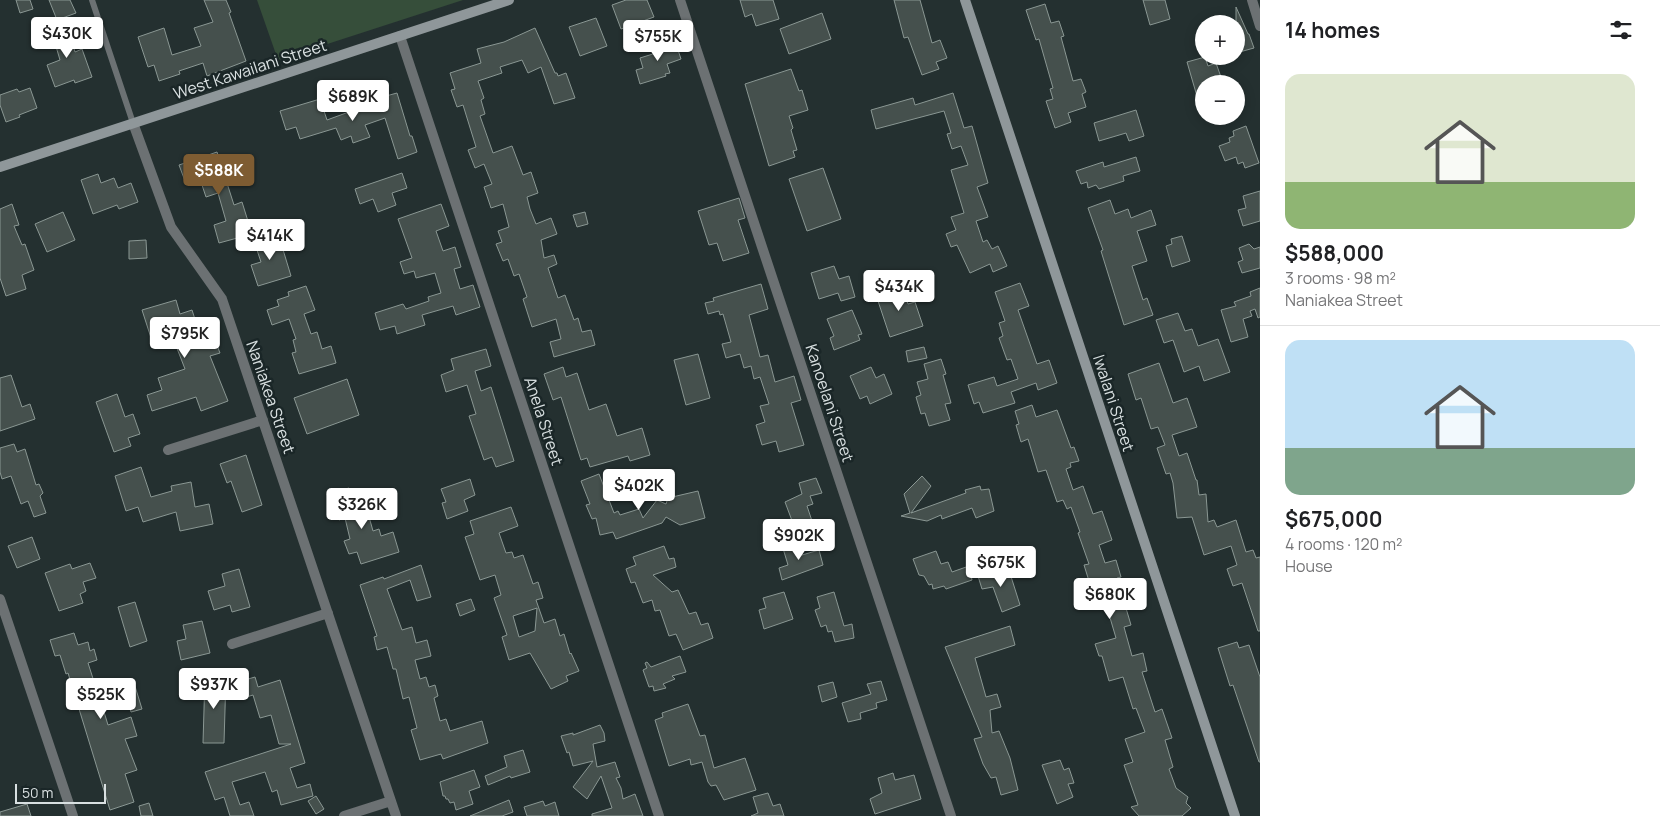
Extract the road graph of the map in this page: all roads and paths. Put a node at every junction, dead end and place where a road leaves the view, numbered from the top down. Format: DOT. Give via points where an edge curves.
graph roads {
  1 [pos="92,0"];
  2 [pos="509,0"];
  3 [pos="680,0"];
  4 [pos="965,0"];
  5 [pos="1252,0"];
  6 [pos="1260,26"];
  7 [pos="400,36"];
  8 [pos="133,123"];
  9 [pos="0,167"];
  10 [pos="263,420"];
  11 [pos="168,450"];
  12 [pos="0,599"];
  13 [pos="328,613"];
  14 [pos="232,644"];
  15 [pos="391,801"];
  16 [pos="73,816"];
  17 [pos="344,816"];
  18 [pos="396,816"];
  19 [pos="659,816"];
  20 [pos="951,816"];
  21 [pos="1235,816"];
  1 -- 8 [label="lane, Naniakea Street"];
  2 -- 7 [label="street, West Kawailani Street"];
  3 -- 20 [label="street, Kanoelani Street"];
  4 -- 21 [label="street, Iwalani Street"];
  5 -- 6 [label="street"];
  7 -- 8 [label="street, West Kawailani Street"];
  7 -- 19 [label="street, Anela Street"];
  8 -- 9 [label="street, West Kawailani Street"];
  8 -- 10 [label="street, Naniakea Street" via="171,227 222,299"];
  10 -- 11 [label="street"];
  10 -- 13 [label="street, Naniakea Street"];
  12 -- 16 [label="street"];
  13 -- 14 [label="street"];
  13 -- 15 [label="street, Naniakea Street"];
  15 -- 17 [label="street"];
  15 -- 18 [label="street, Naniakea Street"];
}
